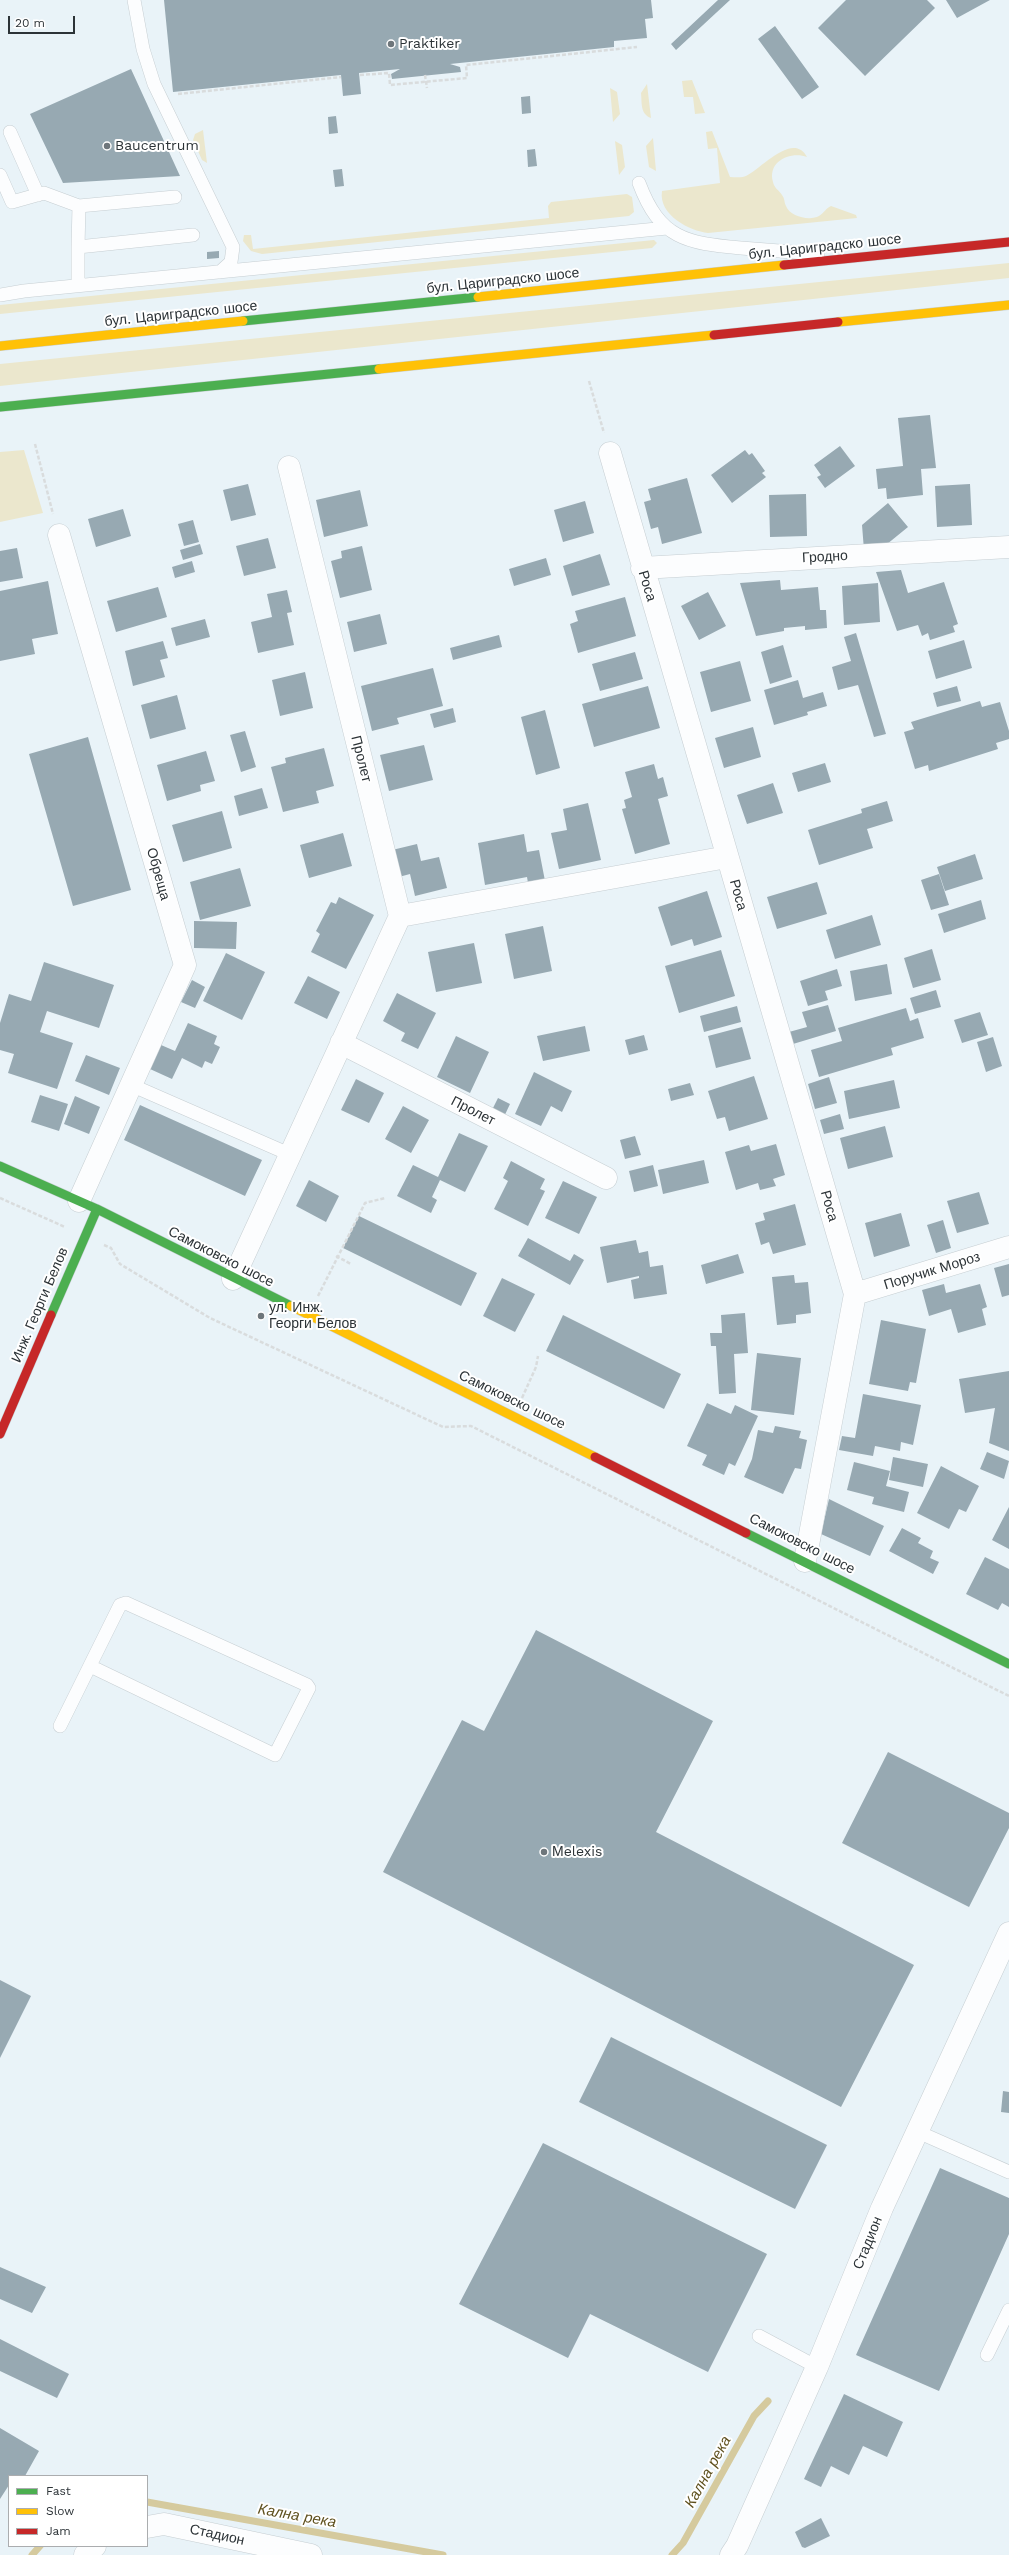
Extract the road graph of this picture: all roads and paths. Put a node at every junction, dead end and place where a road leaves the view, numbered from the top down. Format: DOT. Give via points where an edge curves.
graph roads {
  1 [pos="134,0"];
  2 [pos="637,47"];
  3 [pos="360,75"];
  4 [pos="425,75"];
  5 [pos="341,77"];
  6 [pos="426,82"];
  7 [pos="427,88"];
  8 [pos="160,96"];
  9 [pos="10,132"];
  10 [pos="0,175"];
  11 [pos="639,183"];
  12 [pos="38,195"];
  13 [pos="175,197"];
  14 [pos="79,206"];
  15 [pos="667,228"];
  16 [pos="193,234"];
  17 [pos="1009,242"];
  18 [pos="78,246"];
  19 [pos="864,257"];
  20 [pos="220,272"];
  21 [pos="78,285"];
  22 [pos="0,295"];
  23 [pos="1009,305"];
  24 [pos="0,346"];
  25 [pos="589,381"];
  26 [pos="0,407"];
  27 [pos="35,444"];
  28 [pos="610,453"];
  29 [pos="289,467"];
  30 [pos="59,536"];
  31 [pos="1009,547"];
  32 [pos="642,568"];
  33 [pos="727,857"];
  34 [pos="400,916"];
  35 [pos="341,1043"];
  36 [pos="131,1085"];
  37 [pos="289,1154"];
  38 [pos="0,1166"];
  39 [pos="606,1178"];
  40 [pos="0,1198"];
  41 [pos="385,1198"];
  42 [pos="88,1205"];
  43 [pos="66,1227"];
  44 [pos="1009,1247"];
  45 [pos="111,1248"];
  46 [pos="336,1256"];
  47 [pos="351,1264"];
  48 [pos="233,1279"];
  49 [pos="855,1294"];
  50 [pos="308,1316"];
  51 [pos="538,1356"];
  52 [pos="513,1416"];
  53 [pos="0,1434"];
  54 [pos="806,1562"];
  55 [pos="1009,1664"];
  56 [pos="90,1666"];
  57 [pos="1009,1696"];
  58 [pos="60,1726"];
  59 [pos="1009,1933"];
  60 [pos="918,2132"];
  61 [pos="1009,2172"];
  62 [pos="1009,2310"];
  63 [pos="759,2336"];
  64 [pos="987,2355"];
  65 [pos="817,2367"];
  66 [pos="148,2526"];
  67 [pos="94,2547"];
  68 [pos="84,2555"];
  69 [pos="311,2555"];
  70 [pos="731,2555"];
  1 -- 8 [label="lane" via="143,49"];
  2 -- 6 [label="path" via="466,65 467,78"];
  3 -- 6 [label="path" via="389,73 390,85"];
  4 -- 6 [label="path"];
  5 -- 8 [label="path"];
  6 -- 7 [label="path"];
  8 -- 20 [label="lane" via="224,225 234,251 231,262"];
  9 -- 12 [label="lane"];
  10 -- 12 [label="lane" via="12,202"];
  11 -- 15 [label="lane" via="650,208"];
  12 -- 14 [label="lane" via="44,193"];
  13 -- 14 [label="lane"];
  14 -- 18 [label="lane"];
  15 -- 19 [label="lane" via="691,242"];
  15 -- 20 [label="lane"];
  16 -- 18 [label="lane"];
  17 -- 19 [label="main road, бул. Цариградско шосе"];
  18 -- 21 [label="lane"];
  19 -- 24 [label="main road, бул. Цариградско шосе"];
  20 -- 21 [label="lane"];
  21 -- 22 [label="lane"];
  23 -- 26 [label="main road"];
  25 -- 28 [label="path"];
  27 -- 30 [label="path"];
  28 -- 32 [label="street, Роса"];
  29 -- 34 [label="street, Пролет"];
  30 -- 36 [label="street, Обреща" via="185,965"];
  31 -- 32 [label="street, Гродно"];
  32 -- 33 [label="street, Роса"];
  33 -- 34 [label="street"];
  33 -- 49 [label="street, Роса"];
  34 -- 35 [label="street"];
  35 -- 37 [label="street"];
  35 -- 39 [label="street, Пролет"];
  36 -- 37 [label="lane"];
  36 -- 42 [label="street, Обреща"];
  37 -- 48 [label="street"];
  38 -- 42 [label="main road, Самоковско шосе"];
  40 -- 43 [label="path"];
  41 -- 46 [label="path" via="365,1203"];
  42 -- 48 [label="main road, Самоковско шосе"];
  42 -- 53 [label="main road, Инж. Георги Белов"];
  44 -- 49 [label="street, Поручик Мороз"];
  45 -- 57 [label="path" via="120,1264 210,1318 443,1427 471,1426"];
  46 -- 47 [label="path"];
  46 -- 50 [label="path"];
  48 -- 50 [label="main road, Самоковско шосе"];
  49 -- 54 [label="street, Роса"];
  50 -- 52 [label="main road, Самоковско шосе"];
  51 -- 52 [label="path" via="536,1367"];
  52 -- 54 [label="main road, Самоковско шосе"];
  54 -- 55 [label="main road, Самоковско шосе"];
  56 -- 56 [label="lane" via="120,1605 126,1603 309,1688 275,1756"];
  56 -- 58 [label="lane"];
  59 -- 60 [label="street, Стадион"];
  60 -- 61 [label="lane"];
  60 -- 65 [label="street, Стадион" via="882,2208"];
  62 -- 64 [label="lane"];
  63 -- 65 [label="lane"];
  65 -- 70 [label="street, Стадион" via="738,2546"];
  66 -- 69 [label="street, Стадион" via="164,2524"];
  67 -- 68 [label="street"];
}
